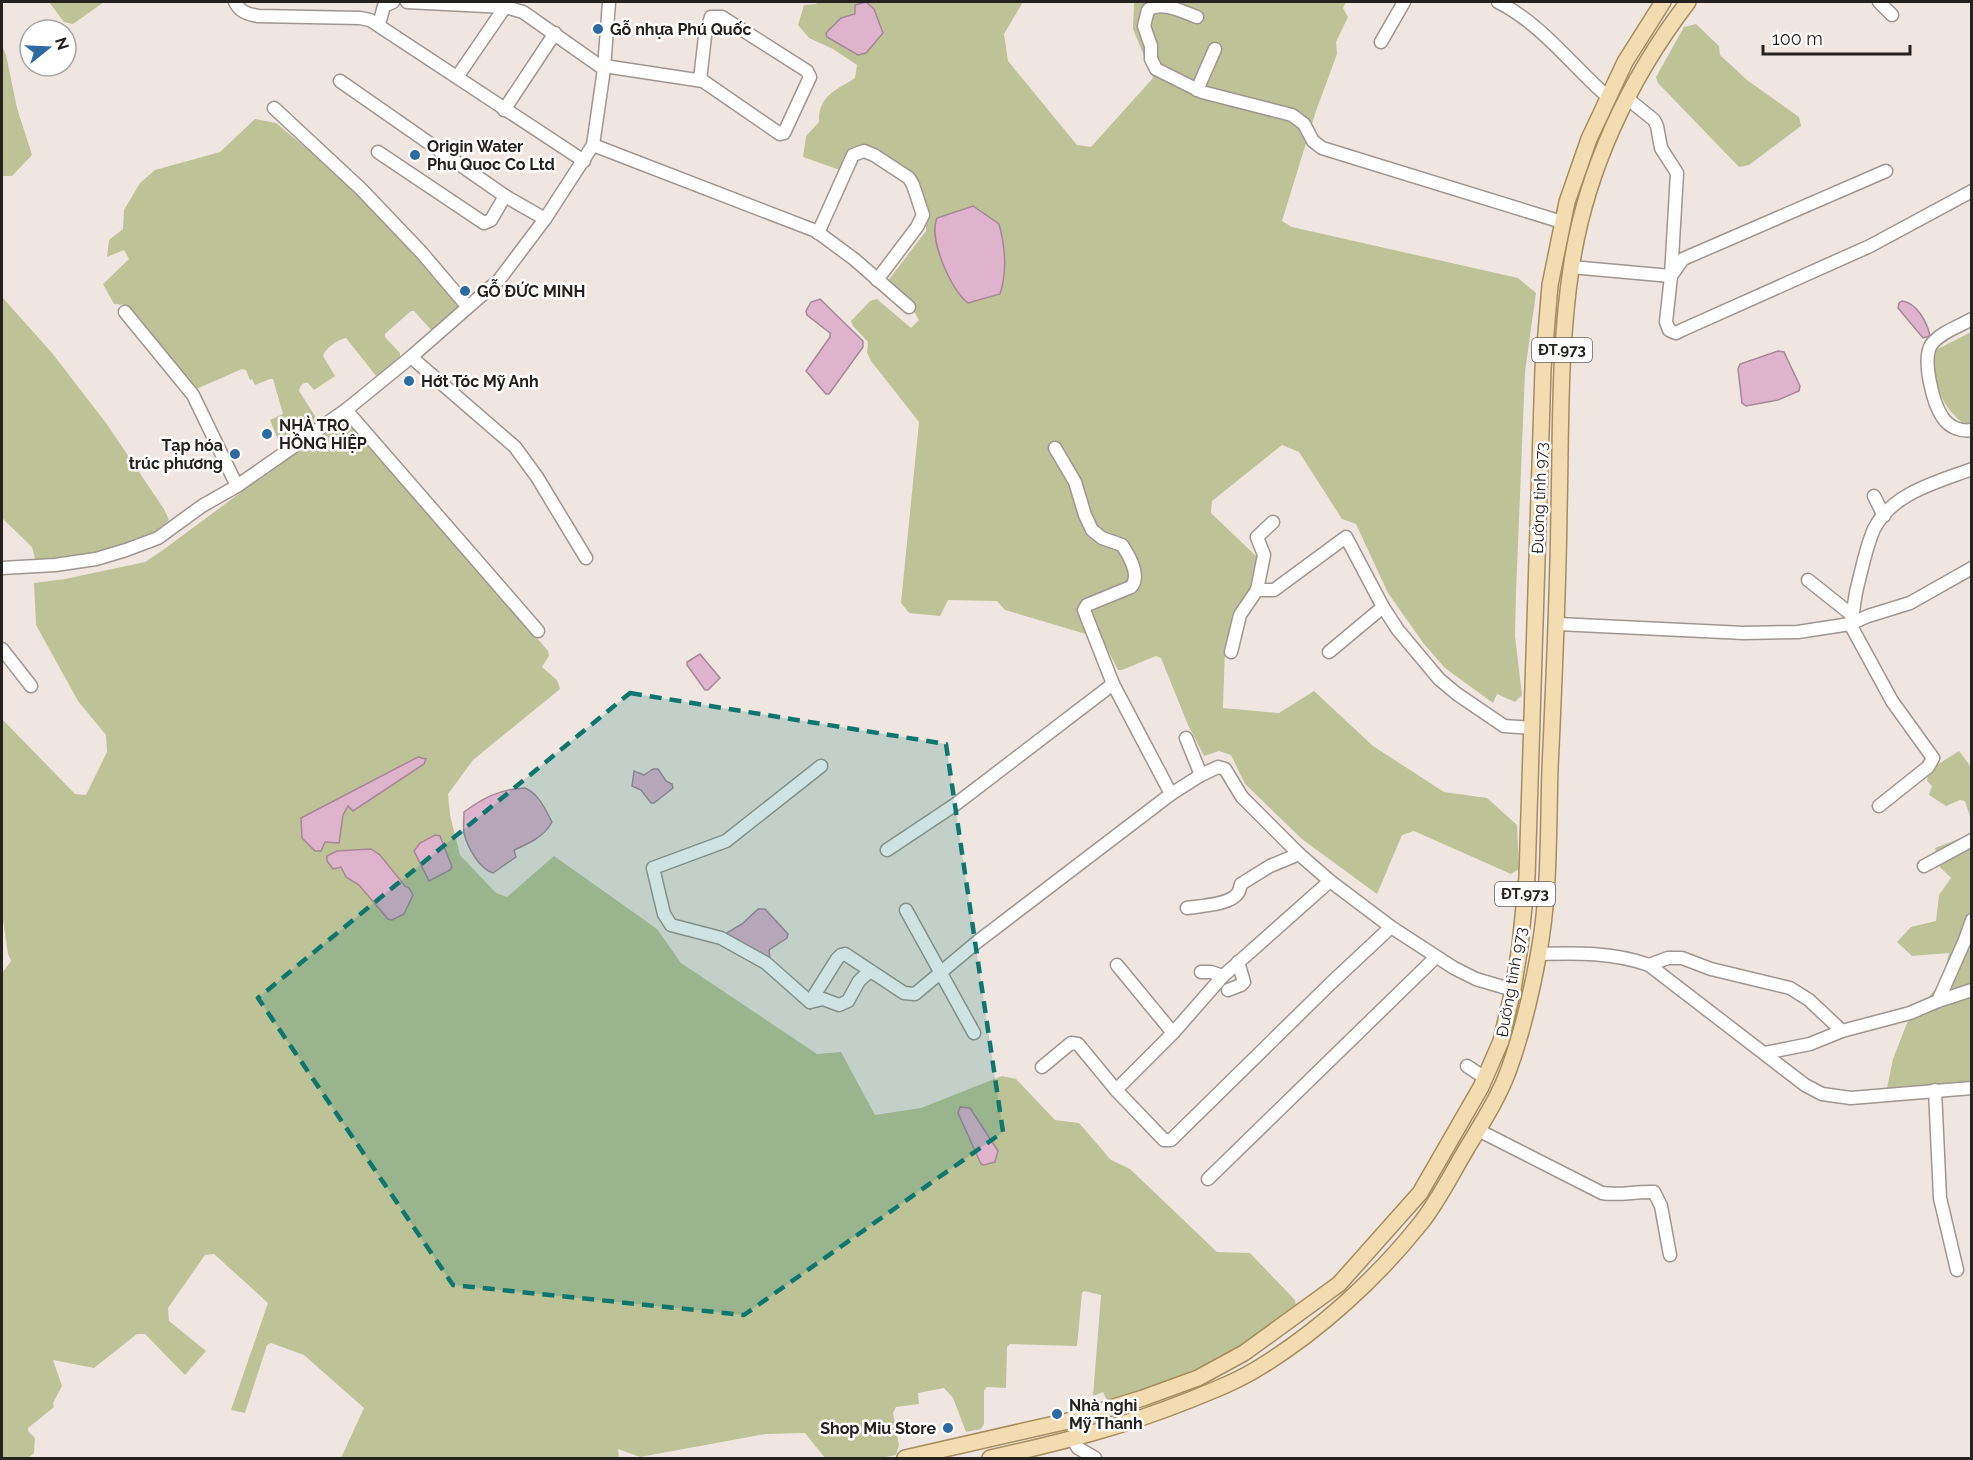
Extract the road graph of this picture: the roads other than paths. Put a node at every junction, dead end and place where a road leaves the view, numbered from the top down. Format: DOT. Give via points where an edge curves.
graph roads {
  1 [pos="235,2"];
  2 [pos="393,2"];
  3 [pos="407,2"];
  4 [pos="609,2"];
  5 [pos="1404,2"];
  6 [pos="1498,2"];
  7 [pos="1663,2"];
  8 [pos="1688,2"];
  9 [pos="1879,2"];
  10 [pos="1174,5"];
  11 [pos="505,7"];
  12 [pos="1892,15"];
  13 [pos="1197,17"];
  14 [pos="379,24"];
  15 [pos="555,33"];
  16 [pos="1381,42"];
  17 [pos="1215,49"];
  18 [pos="604,67"];
  19 [pos="457,77"];
  20 [pos="699,80"];
  21 [pos="340,81"];
  22 [pos="1197,90"];
  23 [pos="1609,98"];
  24 [pos="1628,99"];
  25 [pos="274,108"];
  26 [pos="504,110"];
  27 [pos="593,145"];
  28 [pos="378,152"];
  29 [pos="584,161"];
  30 [pos="1886,171"];
  31 [pos="1971,191"];
  32 [pos="505,196"];
  33 [pos="545,219"];
  34 [pos="1562,222"];
  35 [pos="818,233"];
  36 [pos="1571,267"];
  37 [pos="1671,276"];
  38 [pos="877,280"];
  39 [pos="467,306"];
  40 [pos="909,307"];
  41 [pos="125,312"];
  42 [pos="1971,319"];
  43 [pos="411,357"];
  44 [pos="346,410"];
  45 [pos="1971,430"];
  46 [pos="1055,448"];
  47 [pos="1971,469"];
  48 [pos="237,486"];
  49 [pos="1874,496"];
  50 [pos="1884,516"];
  51 [pos="1273,522"];
  52 [pos="586,558"];
  53 [pos="2,568"];
  54 [pos="1971,568"];
  55 [pos="1808,580"];
  56 [pos="1257,591"];
  57 [pos="1383,607"];
  58 [pos="1851,620"];
  59 [pos="1558,624"];
  60 [pos="538,631"];
  61 [pos="2,649"];
  62 [pos="1231,652"];
  63 [pos="1329,652"];
  64 [pos="1113,684"];
  65 [pos="31,686"];
  66 [pos="1552,726"];
  67 [pos="1533,728"];
  68 [pos="1186,738"];
  69 [pos="821,766"];
  70 [pos="1201,775"];
  71 [pos="1171,794"];
  72 [pos="1879,806"];
  73 [pos="1971,840"];
  74 [pos="887,850"];
  75 [pos="1299,854"];
  76 [pos="1924,866"];
  77 [pos="1330,881"];
  78 [pos="1187,909"];
  79 [pos="906,910"];
  80 [pos="1971,920"];
  81 [pos="1391,927"];
  82 [pos="1968,942"];
  83 [pos="1539,954"];
  84 [pos="1436,957"];
  85 [pos="1238,962"];
  86 [pos="1117,965"];
  87 [pos="1649,965"];
  88 [pos="870,971"];
  89 [pos="940,971"];
  90 [pos="1201,972"];
  91 [pos="1223,976"];
  92 [pos="1228,990"];
  93 [pos="1513,990"];
  94 [pos="1971,990"];
  95 [pos="1938,1001"];
  96 [pos="810,1002"];
  97 [pos="1842,1031"];
  98 [pos="974,1033"];
  99 [pos="1173,1033"];
  100 [pos="1766,1053"];
  101 [pos="1467,1066"];
  102 [pos="1042,1067"];
  103 [pos="1485,1078"];
  104 [pos="1971,1088"];
  105 [pos="1116,1090"];
  106 [pos="1935,1090"];
  107 [pos="1478,1130"];
  108 [pos="1208,1179"];
  109 [pos="1670,1255"];
  110 [pos="1957,1270"];
  111 [pos="1068,1421"];
  112 [pos="1073,1440"];
  113 [pos="905,1458"];
  114 [pos="990,1458"];
  115 [pos="1095,1458"];
  1 -- 14 [label="street" via="247,14 360,18"];
  2 -- 14 [label="street" via="384,6"];
  3 -- 11 [label="street"];
  4 -- 18 [label="street"];
  5 -- 16 [label="street"];
  6 -- 23 [label="street" via="1529,20"];
  7 -- 23 [label="main road, Đường tỉnh 973 / ĐT.973" via="1625,62"];
  8 -- 24 [label="main road, Đường tỉnh 973 / ĐT.973" via="1666,31"];
  9 -- 12 [label="street"];
  10 -- 13 [label="street"];
  10 -- 22 [label="street" via="1148,10 1144,26 1151,59 1156,69"];
  11 -- 15 [label="street" via="523,12"];
  11 -- 19 [label="street"];
  14 -- 19 [label="street"];
  15 -- 18 [label="street"];
  15 -- 26 [label="street"];
  17 -- 22 [label="street"];
  18 -- 20 [label="street"];
  18 -- 27 [label="street"];
  19 -- 26 [label="street"];
  20 -- 20 [label="street" via="711,17 722,17 807,71 810,78 784,133 780,134"];
  21 -- 32 [label="street"];
  22 -- 34 [label="street" via="1292,116 1304,124 1322,148"];
  23 -- 34 [label="main road, Đường tỉnh 973 / ĐT.973" via="1589,139"];
  24 -- 36 [label="main road, Đường tỉnh 973 / ĐT.973" via="1595,170"];
  24 -- 37 [label="street" via="1654,120 1661,147 1677,173"];
  25 -- 39 [label="street" via="361,189"];
  26 -- 29 [label="street"];
  27 -- 29 [label="street"];
  27 -- 35 [label="street"];
  28 -- 32 [label="street" via="484,224 491,220"];
  29 -- 33 [label="street"];
  30 -- 37 [label="street" via="1683,260"];
  31 -- 37 [label="street" via="1870,246 1676,333 1669,330 1666,322"];
  32 -- 33 [label="street"];
  33 -- 39 [label="street" via="499,280"];
  34 -- 67 [label="main road, Đường tỉnh 973 / ĐT.973" via="1550,285 1543,369"];
  35 -- 38 [label="street"];
  35 -- 38 [label="street" via="854,155 864,151 874,155 909,178 923,215"];
  36 -- 37 [label="street"];
  36 -- 59 [label="main road, Đường tỉnh 973 / ĐT.973" via="1562,350"];
  38 -- 40 [label="street"];
  39 -- 43 [label="street"];
  41 -- 48 [label="street" via="193,395"];
  42 -- 45 [label="street" via="1940,337 1931,345 1928,355 1930,380 1943,418 1954,428"];
  43 -- 44 [label="street"];
  43 -- 52 [label="street" via="515,447"];
  44 -- 48 [label="street"];
  44 -- 60 [label="street"];
  46 -- 64 [label="street" via="1075,482 1092,530 1122,545 1136,577 1131,587 1084,610"];
  47 -- 50 [label="street" via="1923,487"];
  48 -- 53 [label="street" via="158,538 120,553 77,562"];
  49 -- 50 [label="street"];
  50 -- 58 [label="street" via="1873,531"];
  51 -- 56 [label="street" via="1257,537 1264,555"];
  54 -- 58 [label="street" via="1910,603"];
  55 -- 58 [label="street"];
  56 -- 57 [label="street" via="1280,587 1346,537"];
  56 -- 62 [label="street" via="1240,615"];
  57 -- 63 [label="street"];
  57 -- 67 [label="street" via="1419,656 1457,694 1504,726"];
  58 -- 59 [label="street" via="1798,632 1744,633"];
  58 -- 72 [label="street" via="1892,701 1933,758 1928,767"];
  59 -- 66 [label="main road, Đường tỉnh 973 / ĐT.973"];
  61 -- 65 [label="street"];
  64 -- 71 [label="street"];
  64 -- 74 [label="street" via="956,804"];
  66 -- 67 [label="main road"];
  66 -- 83 [label="main road, Đường tỉnh 973 / ĐT.973" via="1546,899"];
  67 -- 93 [label="main road, Đường tỉnh 973 / ĐT.973" via="1527,877"];
  68 -- 70 [label="street"];
  69 -- 96 [label="street" via="726,840 653,868 664,914 671,925 721,938 766,963"];
  70 -- 71 [label="street"];
  70 -- 75 [label="street" via="1214,768 1225,770 1242,797"];
  71 -- 89 [label="street"];
  73 -- 76 [label="street"];
  75 -- 77 [label="street"];
  75 -- 78 [label="street" via="1241,884 1229,900"];
  77 -- 81 [label="street"];
  77 -- 85 [label="street"];
  79 -- 89 [label="street"];
  80 -- 82 [label="street"];
  81 -- 84 [label="street"];
  81 -- 105 [label="street" via="1171,1140 1164,1140"];
  82 -- 95 [label="street"];
  83 -- 87 [label="street" via="1594,953"];
  83 -- 107 [label="main road, Đường tỉnh 973 / ĐT.973" via="1508,1073"];
  84 -- 93 [label="street" via="1476,979"];
  84 -- 108 [label="street"];
  85 -- 91 [label="street"];
  85 -- 92 [label="street" via="1244,982"];
  86 -- 99 [label="street"];
  87 -- 97 [label="street" via="1682,958 1790,988"];
  87 -- 100 [label="street"];
  88 -- 89 [label="street" via="910,995"];
  88 -- 96 [label="street" via="859,981 848,1002"];
  88 -- 96 [label="street" via="841,955"];
  89 -- 98 [label="street"];
  90 -- 91 [label="street"];
  91 -- 99 [label="street"];
  93 -- 103 [label="main road, Đường tỉnh 973 / ĐT.973" via="1501,1041"];
  94 -- 95 [label="street"];
  95 -- 97 [label="street" via="1910,1013"];
  97 -- 100 [label="street" via="1810,1044"];
  99 -- 105 [label="street"];
  100 -- 106 [label="street" via="1822,1094 1851,1098"];
  101 -- 103 [label="street"];
  102 -- 105 [label="street" via="1071,1043 1078,1044"];
  103 -- 111 [label="main road, Đường tỉnh 973 / ĐT.973" via="1419,1193 1339,1284 1244,1353 1197,1378"];
  104 -- 106 [label="street"];
  106 -- 110 [label="street" via="1940,1198"];
  107 -- 109 [label="street" via="1602,1193 1654,1192"];
  107 -- 112 [label="main road, Đường tỉnh 973 / ĐT.973" via="1422,1222 1366,1283 1316,1327 1259,1368 1210,1392"];
  111 -- 112 [label="main road"];
  111 -- 113 [label="main road, Đường tỉnh 973 / ĐT.973"];
  112 -- 114 [label="main road, Đường tỉnh 973 / ĐT.973"];
  112 -- 115 [label="street" via="1078,1448"];
}
